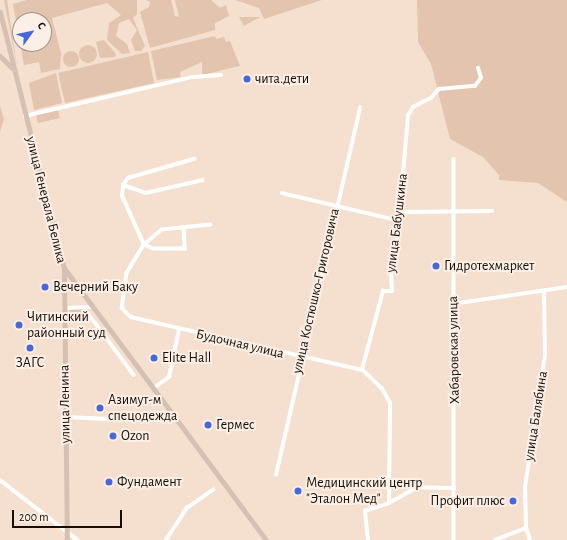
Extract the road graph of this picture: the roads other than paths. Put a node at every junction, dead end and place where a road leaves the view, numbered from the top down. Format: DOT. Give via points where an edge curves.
graph roads {
  1 [pos="0,12"];
  2 [pos="1,26"];
  3 [pos="0,56"];
  4 [pos="12,68"];
  5 [pos="478,68"];
  6 [pos="221,75"];
  7 [pos="360,107"];
  8 [pos="25,116"];
  9 [pos="194,159"];
  10 [pos="454,159"];
  11 [pos="203,180"];
  12 [pos="123,185"];
  13 [pos="282,193"];
  14 [pos="336,206"];
  15 [pos="452,211"];
  16 [pos="492,211"];
  17 [pos="399,216"];
  18 [pos="211,225"];
  19 [pos="184,227"];
  20 [pos="144,245"];
  21 [pos="64,268"];
  22 [pos="567,287"];
  23 [pos="544,291"];
  24 [pos="452,304"];
  25 [pos="94,306"];
  26 [pos="64,308"];
  27 [pos="65,318"];
  28 [pos="179,330"];
  29 [pos="300,357"];
  30 [pos="362,370"];
  31 [pos="134,375"];
  32 [pos="154,388"];
  33 [pos="65,417"];
  34 [pos="132,420"];
  35 [pos="276,475"];
  36 [pos="0,480"];
  37 [pos="390,487"];
  38 [pos="418,488"];
  39 [pos="454,488"];
  40 [pos="213,490"];
  41 [pos="389,502"];
  42 [pos="526,528"];
  43 [pos="67,534"];
  44 [pos="67,540"];
  45 [pos="78,540"];
  46 [pos="166,540"];
  47 [pos="266,540"];
  48 [pos="368,540"];
  49 [pos="454,540"];
  50 [pos="495,540"];
  51 [pos="530,540"];
  1 -- 2 [label="main road, улица Генерала Белика"];
  2 -- 4 [label="main road, улица Генерала Белика"];
  3 -- 4 [label="main road"];
  4 -- 8 [label="main road, улица Генерала Белика"];
  5 -- 17 [label="street, улица Бабушкина" via="481,78 475,86 444,86 413,107 406,131"];
  6 -- 8 [label="street" via="193,77"];
  7 -- 14 [label="street, улица Костюшко-Григоровича"];
  8 -- 21 [label="main road, улица Генерала Белика"];
  9 -- 12 [label="street" via="128,178"];
  10 -- 15 [label="street, Хабаровская улица"];
  11 -- 12 [label="street" via="146,193"];
  12 -- 20 [label="street" via="122,196"];
  13 -- 14 [label="street"];
  14 -- 17 [label="street" via="392,219"];
  14 -- 29 [label="street, улица Костюшко-Григоровича"];
  15 -- 16 [label="street"];
  15 -- 17 [label="street" via="405,212"];
  15 -- 24 [label="street, Хабаровская улица"];
  17 -- 30 [label="street, улица Бабушкина" via="396,251 390,258 392,291 383,291"];
  18 -- 19 [label="street"];
  19 -- 20 [label="street" via="162,230"];
  19 -- 20 [label="street" via="185,249 153,249"];
  20 -- 28 [label="street, Будочная улица" via="127,274 122,308 138,320"];
  21 -- 25 [label="main road, улица Генерала Белика"];
  21 -- 26 [label="main road, улица Ленина"];
  22 -- 23 [label="street"];
  23 -- 24 [label="street"];
  23 -- 42 [label="street, улица Балябина" via="546,356 525,487"];
  24 -- 39 [label="street, Хабаровская улица"];
  25 -- 26 [label="street"];
  25 -- 32 [label="main road, улица Генерала Белика"];
  26 -- 27 [label="main road, улица Ленина"];
  27 -- 31 [label="street" via="88,313"];
  27 -- 33 [label="main road, улица Ленина"];
  28 -- 29 [label="street, Будочная улица"];
  28 -- 32 [label="street" via="169,377"];
  29 -- 30 [label="street, Будочная улица"];
  29 -- 35 [label="street, улица Костюшко-Григоровича"];
  30 -- 37 [label="street" via="382,388 390,403"];
  32 -- 47 [label="main road, улица Генерала Белика"];
  33 -- 34 [label="street"];
  33 -- 43 [label="main road, улица Ленина"];
  36 -- 43 [label="street"];
  37 -- 38 [label="street"];
  37 -- 41 [label="street"];
  38 -- 39 [label="street"];
  38 -- 41 [label="street"];
  39 -- 49 [label="street, Хабаровская улица"];
  40 -- 46 [label="street" via="187,508"];
  41 -- 48 [label="street" via="365,511"];
  42 -- 50 [label="street"];
  42 -- 51 [label="street, улица Балябина"];
  43 -- 44 [label="main road, улица Ленина"];
  43 -- 45 [label="street"];
}
